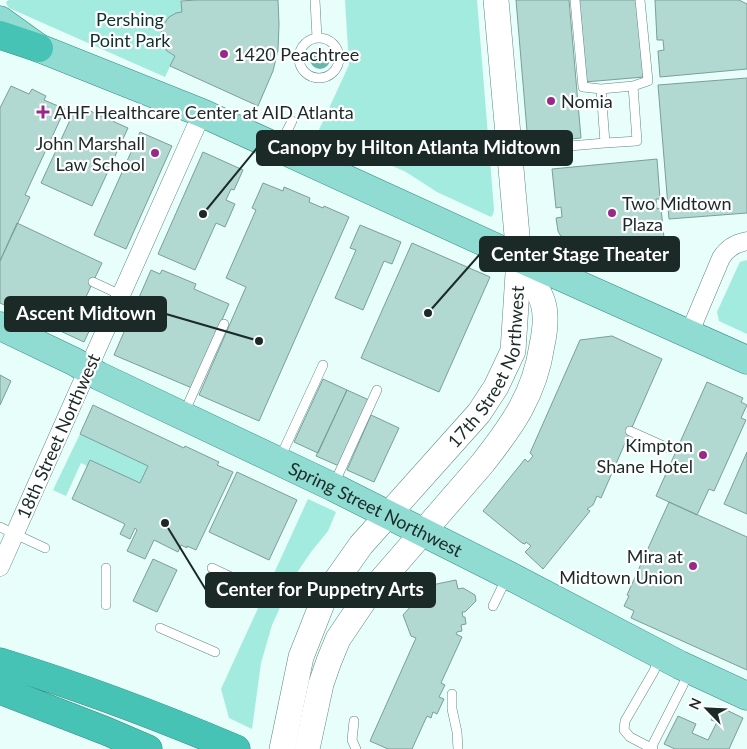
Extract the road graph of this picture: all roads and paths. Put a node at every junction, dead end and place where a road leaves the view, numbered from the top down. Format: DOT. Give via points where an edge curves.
graph roads {
  1 [pos="315,0"];
  2 [pos="496,0"];
  3 [pos="574,0"];
  4 [pos="640,0"];
  5 [pos="0,20"];
  6 [pos="0,34"];
  7 [pos="317,38"];
  8 [pos="39,48"];
  9 [pos="633,86"];
  10 [pos="601,88"];
  11 [pos="202,114"];
  12 [pos="292,121"];
  13 [pos="605,144"];
  14 [pos="279,148"];
  15 [pos="510,151"];
  16 [pos="747,241"];
  17 [pos="519,258"];
  18 [pos="93,282"];
  19 [pos="121,295"];
  20 [pos="224,324"];
  21 [pos="0,326"];
  22 [pos="689,334"];
  23 [pos="747,360"];
  24 [pos="322,365"];
  25 [pos="88,370"];
  26 [pos="377,390"];
  27 [pos="183,416"];
  28 [pos="630,431"];
  29 [pos="668,448"];
  30 [pos="279,461"];
  31 [pos="333,487"];
  32 [pos="389,515"];
  33 [pos="7,531"];
  34 [pos="422,532"];
  35 [pos="45,548"];
  36 [pos="0,567"];
  37 [pos="106,568"];
  38 [pos="212,568"];
  39 [pos="508,575"];
  40 [pos="246,584"];
  41 [pos="106,605"];
  42 [pos="493,606"];
  43 [pos="160,628"];
  44 [pos="215,652"];
  45 [pos="660,655"];
  46 [pos="0,662"];
  47 [pos="689,669"];
  48 [pos="0,690"];
  49 [pos="452,694"];
  50 [pos="747,696"];
  51 [pos="354,721"];
  52 [pos="296,743"];
  53 [pos="148,749"];
  54 [pos="236,749"];
  55 [pos="356,749"];
  56 [pos="458,749"];
  57 [pos="652,749"];
  1 -- 7 [label="lane"];
  2 -- 15 [label="main road"];
  3 -- 10 [label="lane" via="583,87"];
  4 -- 9 [label="lane" via="648,81"];
  5 -- 8 [label="main road"];
  6 -- 8 [label="highway"];
  7 -- 7 [label="lane" via="305,43 299,62 312,78 324,78 335,71 338,52 330,41"];
  8 -- 11 [label="main road"];
  9 -- 10 [label="lane"];
  9 -- 13 [label="lane" via="637,141"];
  10 -- 13 [label="lane"];
  11 -- 14 [label="main road"];
  11 -- 19 [label="street, 18th Street Northwest"];
  12 -- 14 [label="lane"];
  13 -- 15 [label="lane"];
  14 -- 17 [label="main road"];
  15 -- 17 [label="main road"];
  16 -- 22 [label="street" via="725,251"];
  17 -- 22 [label="main road"];
  17 -- 32 [label="main road, 17th Street Northwest" via="513,351 496,387 479,413"];
  17 -- 34 [label="main road, 17th Street Northwest" via="539,292 545,315 541,356 532,386 497,445"];
  18 -- 19 [label="lane"];
  19 -- 25 [label="street, 18th Street Northwest"];
  20 -- 27 [label="lane"];
  21 -- 25 [label="main road, Spring Street Northwest"];
  22 -- 23 [label="main road"];
  24 -- 30 [label="lane"];
  25 -- 27 [label="main road, Spring Street Northwest"];
  25 -- 33 [label="street, 18th Street Northwest"];
  26 -- 31 [label="lane"];
  27 -- 30 [label="main road, Spring Street Northwest"];
  28 -- 29 [label="lane"];
  30 -- 31 [label="main road, Spring Street Northwest"];
  31 -- 32 [label="main road, Spring Street Northwest"];
  32 -- 34 [label="main road, Spring Street Northwest"];
  32 -- 52 [label="main road, 17th Street Northwest" via="361,545 325,596 301,657"];
  33 -- 35 [label="lane"];
  33 -- 36 [label="street, 18th Street Northwest"];
  34 -- 39 [label="main road, Spring Street Northwest"];
  34 -- 52 [label="main road, 17th Street Northwest" via="365,599 338,640"];
  37 -- 41 [label="lane"];
  38 -- 40 [label="lane"];
  39 -- 42 [label="lane"];
  39 -- 45 [label="main road, Spring Street Northwest"];
  43 -- 44 [label="lane"];
  45 -- 47 [label="main road, Spring Street Northwest"];
  45 -- 57 [label="lane" via="625,721 624,730"];
  46 -- 54 [label="highway" via="170,721"];
  47 -- 50 [label="main road, Spring Street Northwest"];
  47 -- 57 [label="lane" via="684,686"];
  48 -- 53 [label="highway"];
  49 -- 56 [label="lane"];
  51 -- 55 [label="lane" via="352,740"];
}
